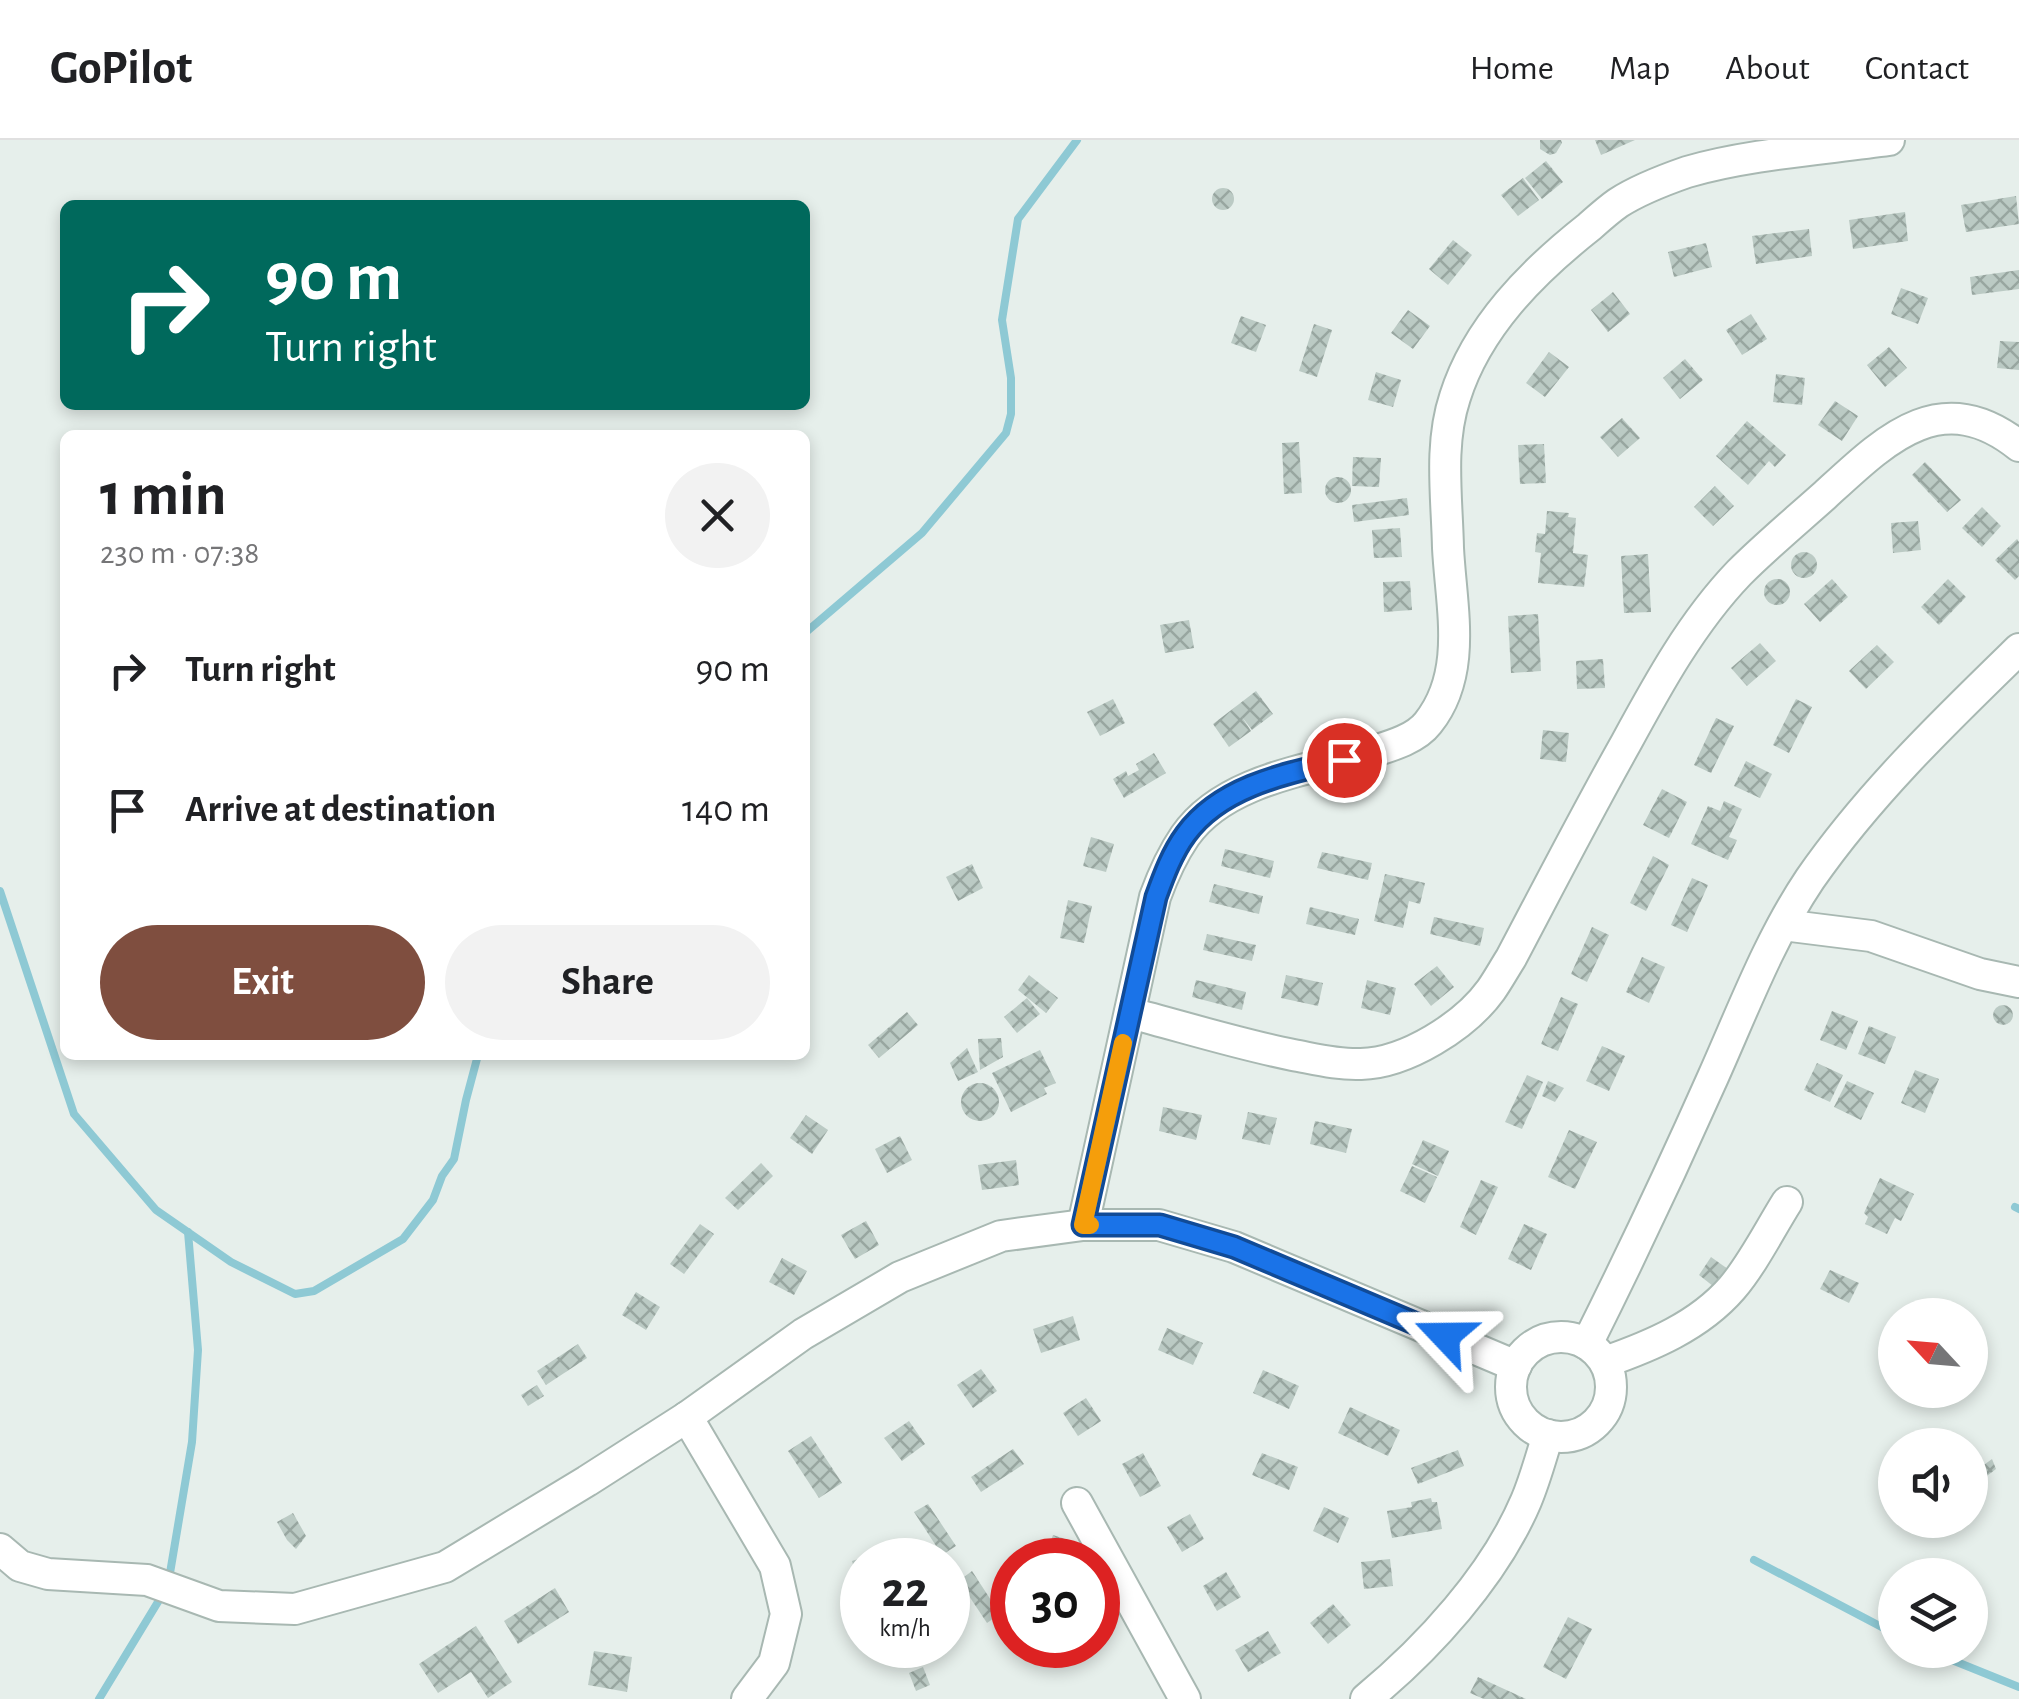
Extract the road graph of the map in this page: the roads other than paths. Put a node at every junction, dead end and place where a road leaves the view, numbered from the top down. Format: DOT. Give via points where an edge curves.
graph roads {
  1 [pos="1889,140"];
  2 [pos="2019,446"];
  3 [pos="2019,650"];
  4 [pos="1783,925"];
  5 [pos="2019,982"];
  6 [pos="1130,1013"];
  7 [pos="1787,1202"];
  8 [pos="1083,1225"];
  9 [pos="1596,1353"];
  10 [pos="1516,1366"];
  11 [pos="686,1417"];
  12 [pos="1548,1435"];
  13 [pos="1077,1504"];
  14 [pos="0,1549"];
  15 [pos="747,1699"];
  16 [pos="1185,1699"];
  17 [pos="1366,1699"];
  1 -- 6 [label="street" via="1716,165 1661,182 1619,202 1509,302 1479,343 1454,398 1445,450 1455,620 1451,679 1440,704 1425,727 1393,746 1241,790 1187,832 1156,897"];
  2 -- 6 [label="street" via="1973,420 1942,418 1912,426 1879,447 1738,574 1656,688 1490,992 1439,1037 1387,1060 1330,1062"];
  3 -- 4 [label="street" via="1850,826"];
  4 -- 5 [label="street" via="1871,936"];
  4 -- 9 [label="street"];
  6 -- 8 [label="street"];
  7 -- 9 [label="street" via="1732,1287 1699,1318 1649,1346"];
  8 -- 10 [label="street" via="1160,1225 1234,1247"];
  8 -- 11 [label="street" via="1001,1236 900,1277 803,1334"];
  9 -- 10 [label="street" via="1564,1336 1548,1338"];
  9 -- 12 [label="street" via="1610,1378 1604,1410 1580,1432"];
  10 -- 12 [label="street" via="1513,1403"];
  11 -- 14 [label="street" via="445,1567 295,1609 219,1606 147,1580 48,1574 20,1566"];
  11 -- 15 [label="street" via="775,1566 786,1614 774,1664"];
  12 -- 17 [label="street" via="1526,1502 1494,1559 1445,1623"];
  13 -- 16 [label="street"];
}
